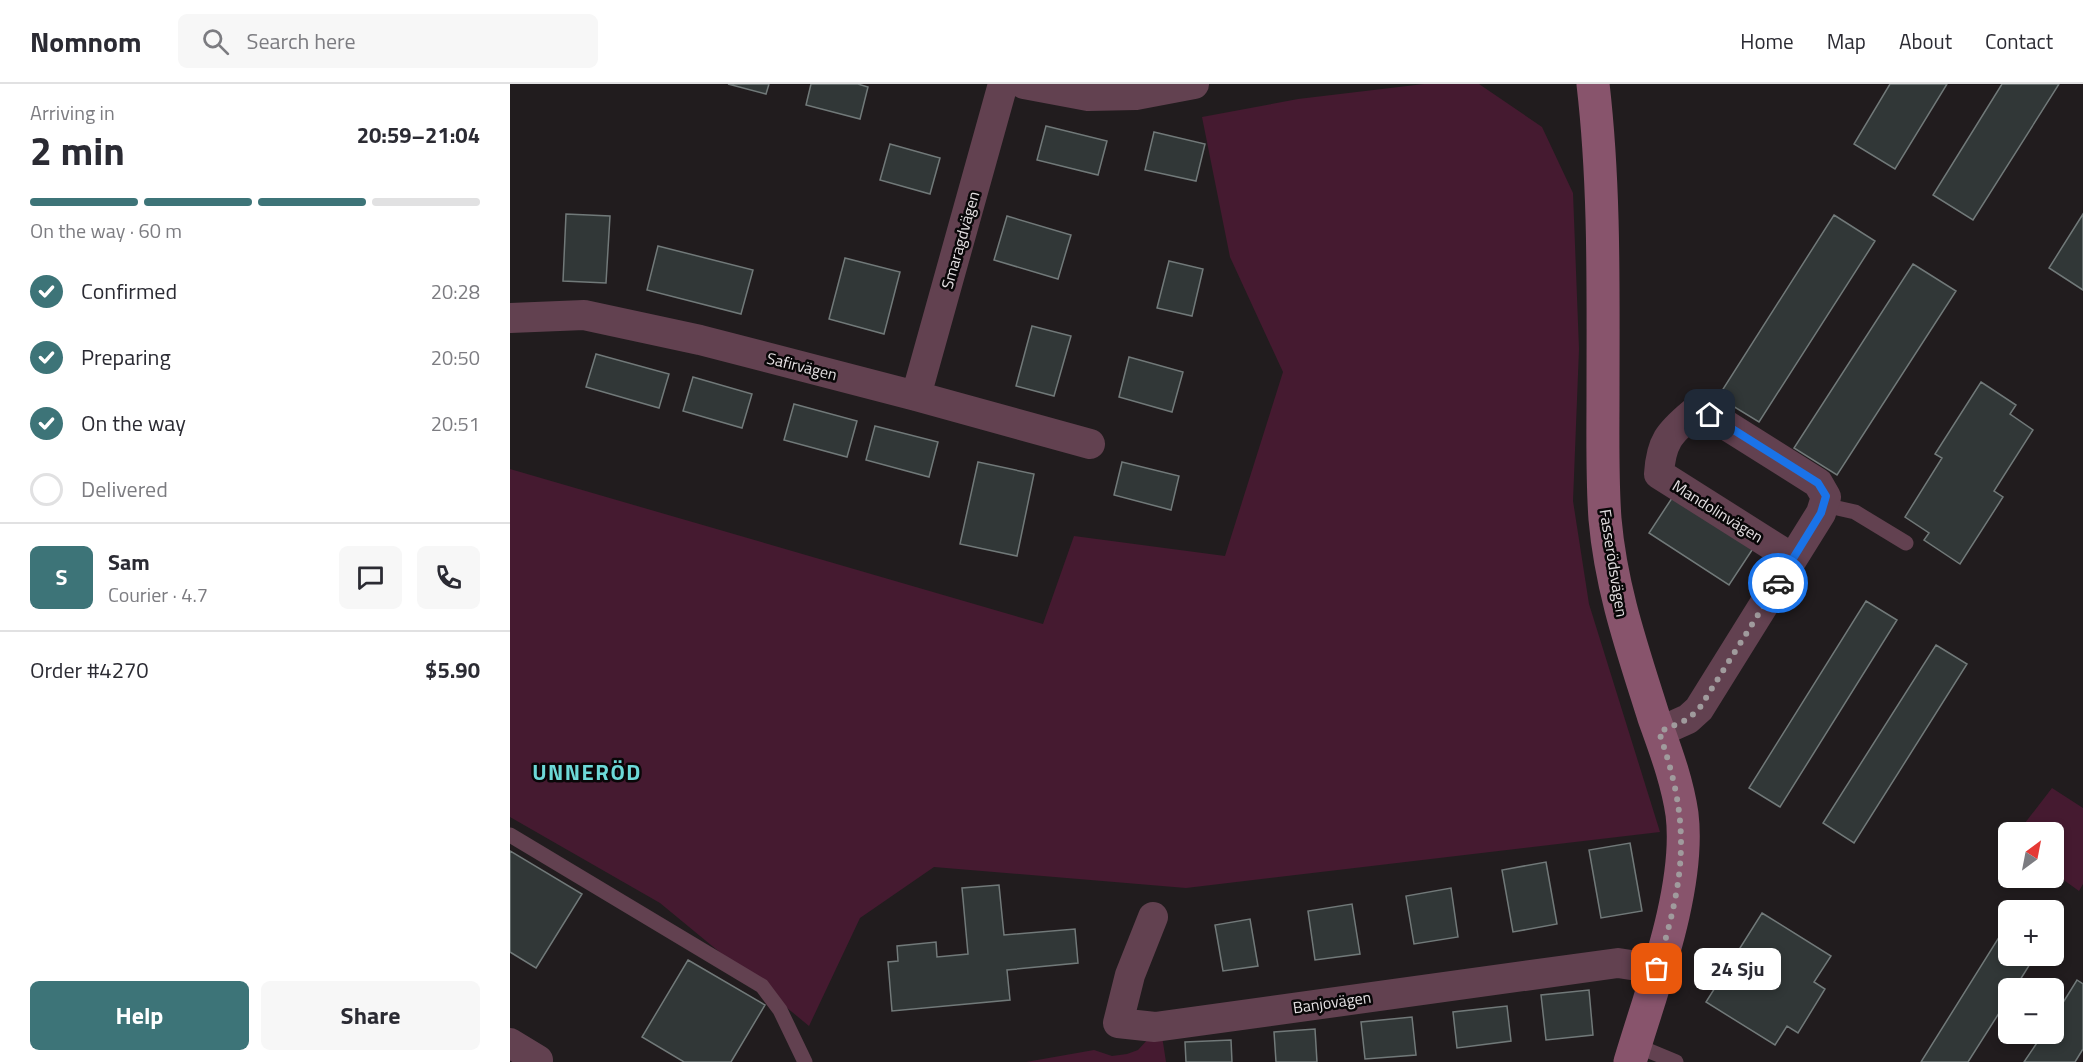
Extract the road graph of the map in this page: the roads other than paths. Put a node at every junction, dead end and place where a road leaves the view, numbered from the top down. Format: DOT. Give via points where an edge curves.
graph roads {
  1 [pos="1003,84"];
  2 [pos="1024,84"];
  3 [pos="1194,84"];
  4 [pos="1593,84"];
  5 [pos="510,318"];
  6 [pos="916,396"];
  7 [pos="1090,444"];
  8 [pos="1824,505"];
  9 [pos="1906,543"];
  10 [pos="1792,558"];
  11 [pos="1659,732"];
  12 [pos="510,835"];
  13 [pos="1153,917"];
  14 [pos="1657,969"];
  15 [pos="510,1043"];
  16 [pos="1632,1054"];
  17 [pos="538,1060"];
  18 [pos="805,1062"];
  19 [pos="1676,1062"];
  1 -- 6 [label="street, Smaragdvägen"];
  2 -- 3 [label="street" via="1088,96 1136,95"];
  4 -- 11 [label="street, Fasserödsvägen" via="1603,244 1605,519 1618,606"];
  5 -- 6 [label="street, Safirvägen" via="584,315 700,340"];
  6 -- 7 [label="street, Safirvägen"];
  8 -- 9 [label="lane" via="1855,512"];
  8 -- 10 [label="street"];
  8 -- 10 [label="street, Mandolinvägen" via="1826,496 1818,483 1710,415 1693,413 1672,430 1660,452 1659,474"];
  10 -- 11 [label="street" via="1699,709 1688,719"];
  11 -- 14 [label="street, Fasserödsvägen" via="1674,774 1683,846 1678,885"];
  12 -- 18 [label="lane" via="762,986 780,1010"];
  13 -- 14 [label="street, Banjovägen" via="1130,975 1118,1023 1155,1027 1618,963"];
  14 -- 16 [label="street, Fasserödsvägen"];
  15 -- 17 [label="street"];
  16 -- 19 [label="lane"];
}
